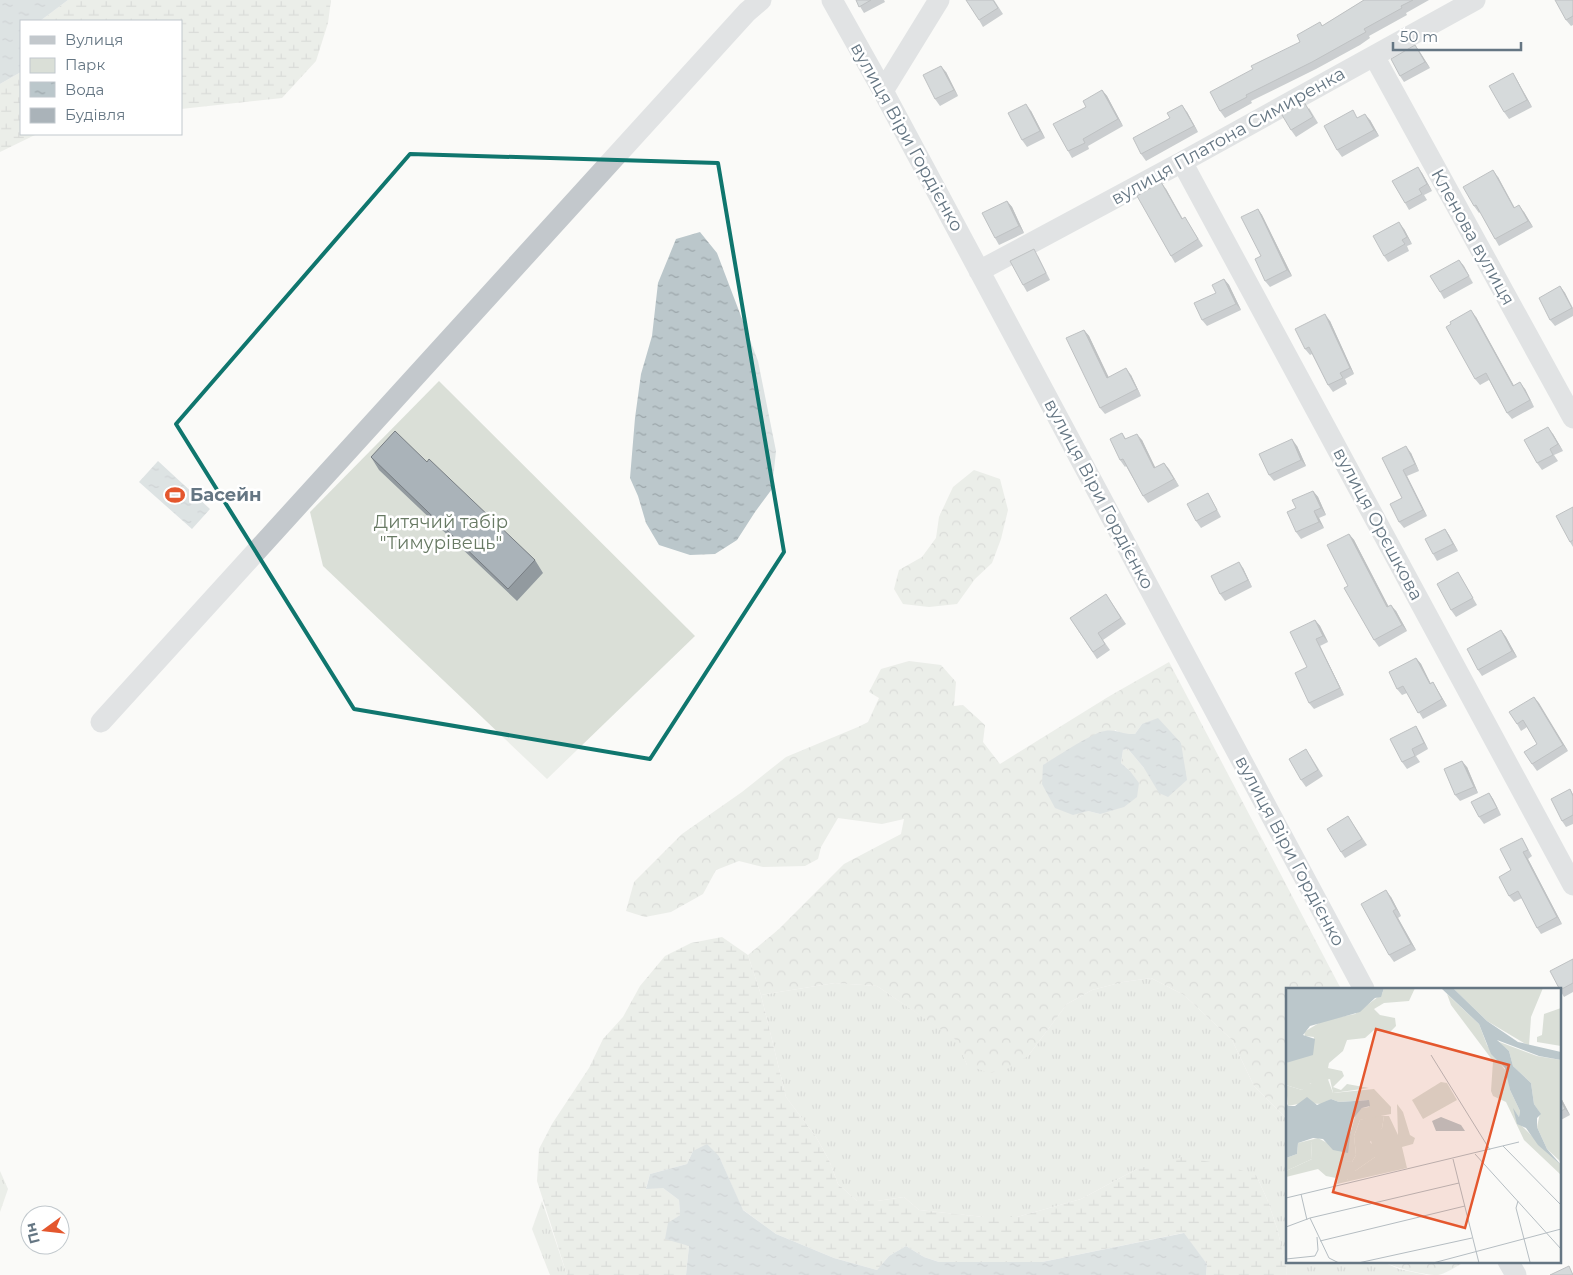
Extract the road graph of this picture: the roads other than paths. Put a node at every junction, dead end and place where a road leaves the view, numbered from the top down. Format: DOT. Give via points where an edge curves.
graph roads {
  1 [pos="761,0"];
  2 [pos="832,0"];
  3 [pos="939,0"];
  4 [pos="1476,0"];
  5 [pos="1374,56"];
  6 [pos="883,91"];
  7 [pos="1182,162"];
  8 [pos="979,271"];
  9 [pos="1573,418"];
  10 [pos="101,722"];
  11 [pos="1573,885"];
  12 [pos="1363,988"];
  13 [pos="1509,1262"];
  14 [pos="1516,1275"];
  1 -- 10 [label="street"];
  2 -- 6 [label="street, вулиця Віри Гордієнко"];
  3 -- 6 [label="street"];
  4 -- 5 [label="street, вулиця Платона Симиренка"];
  5 -- 7 [label="street, вулиця Платона Симиренка"];
  5 -- 9 [label="street, Кленова вулиця"];
  6 -- 8 [label="street, вулиця Віри Гордієнко"];
  7 -- 8 [label="street, вулиця Платона Симиренка"];
  7 -- 11 [label="street, вулиця Орєшкова"];
  8 -- 12 [label="street, вулиця Віри Гордієнко"];
  13 -- 14 [label="street"];
}
